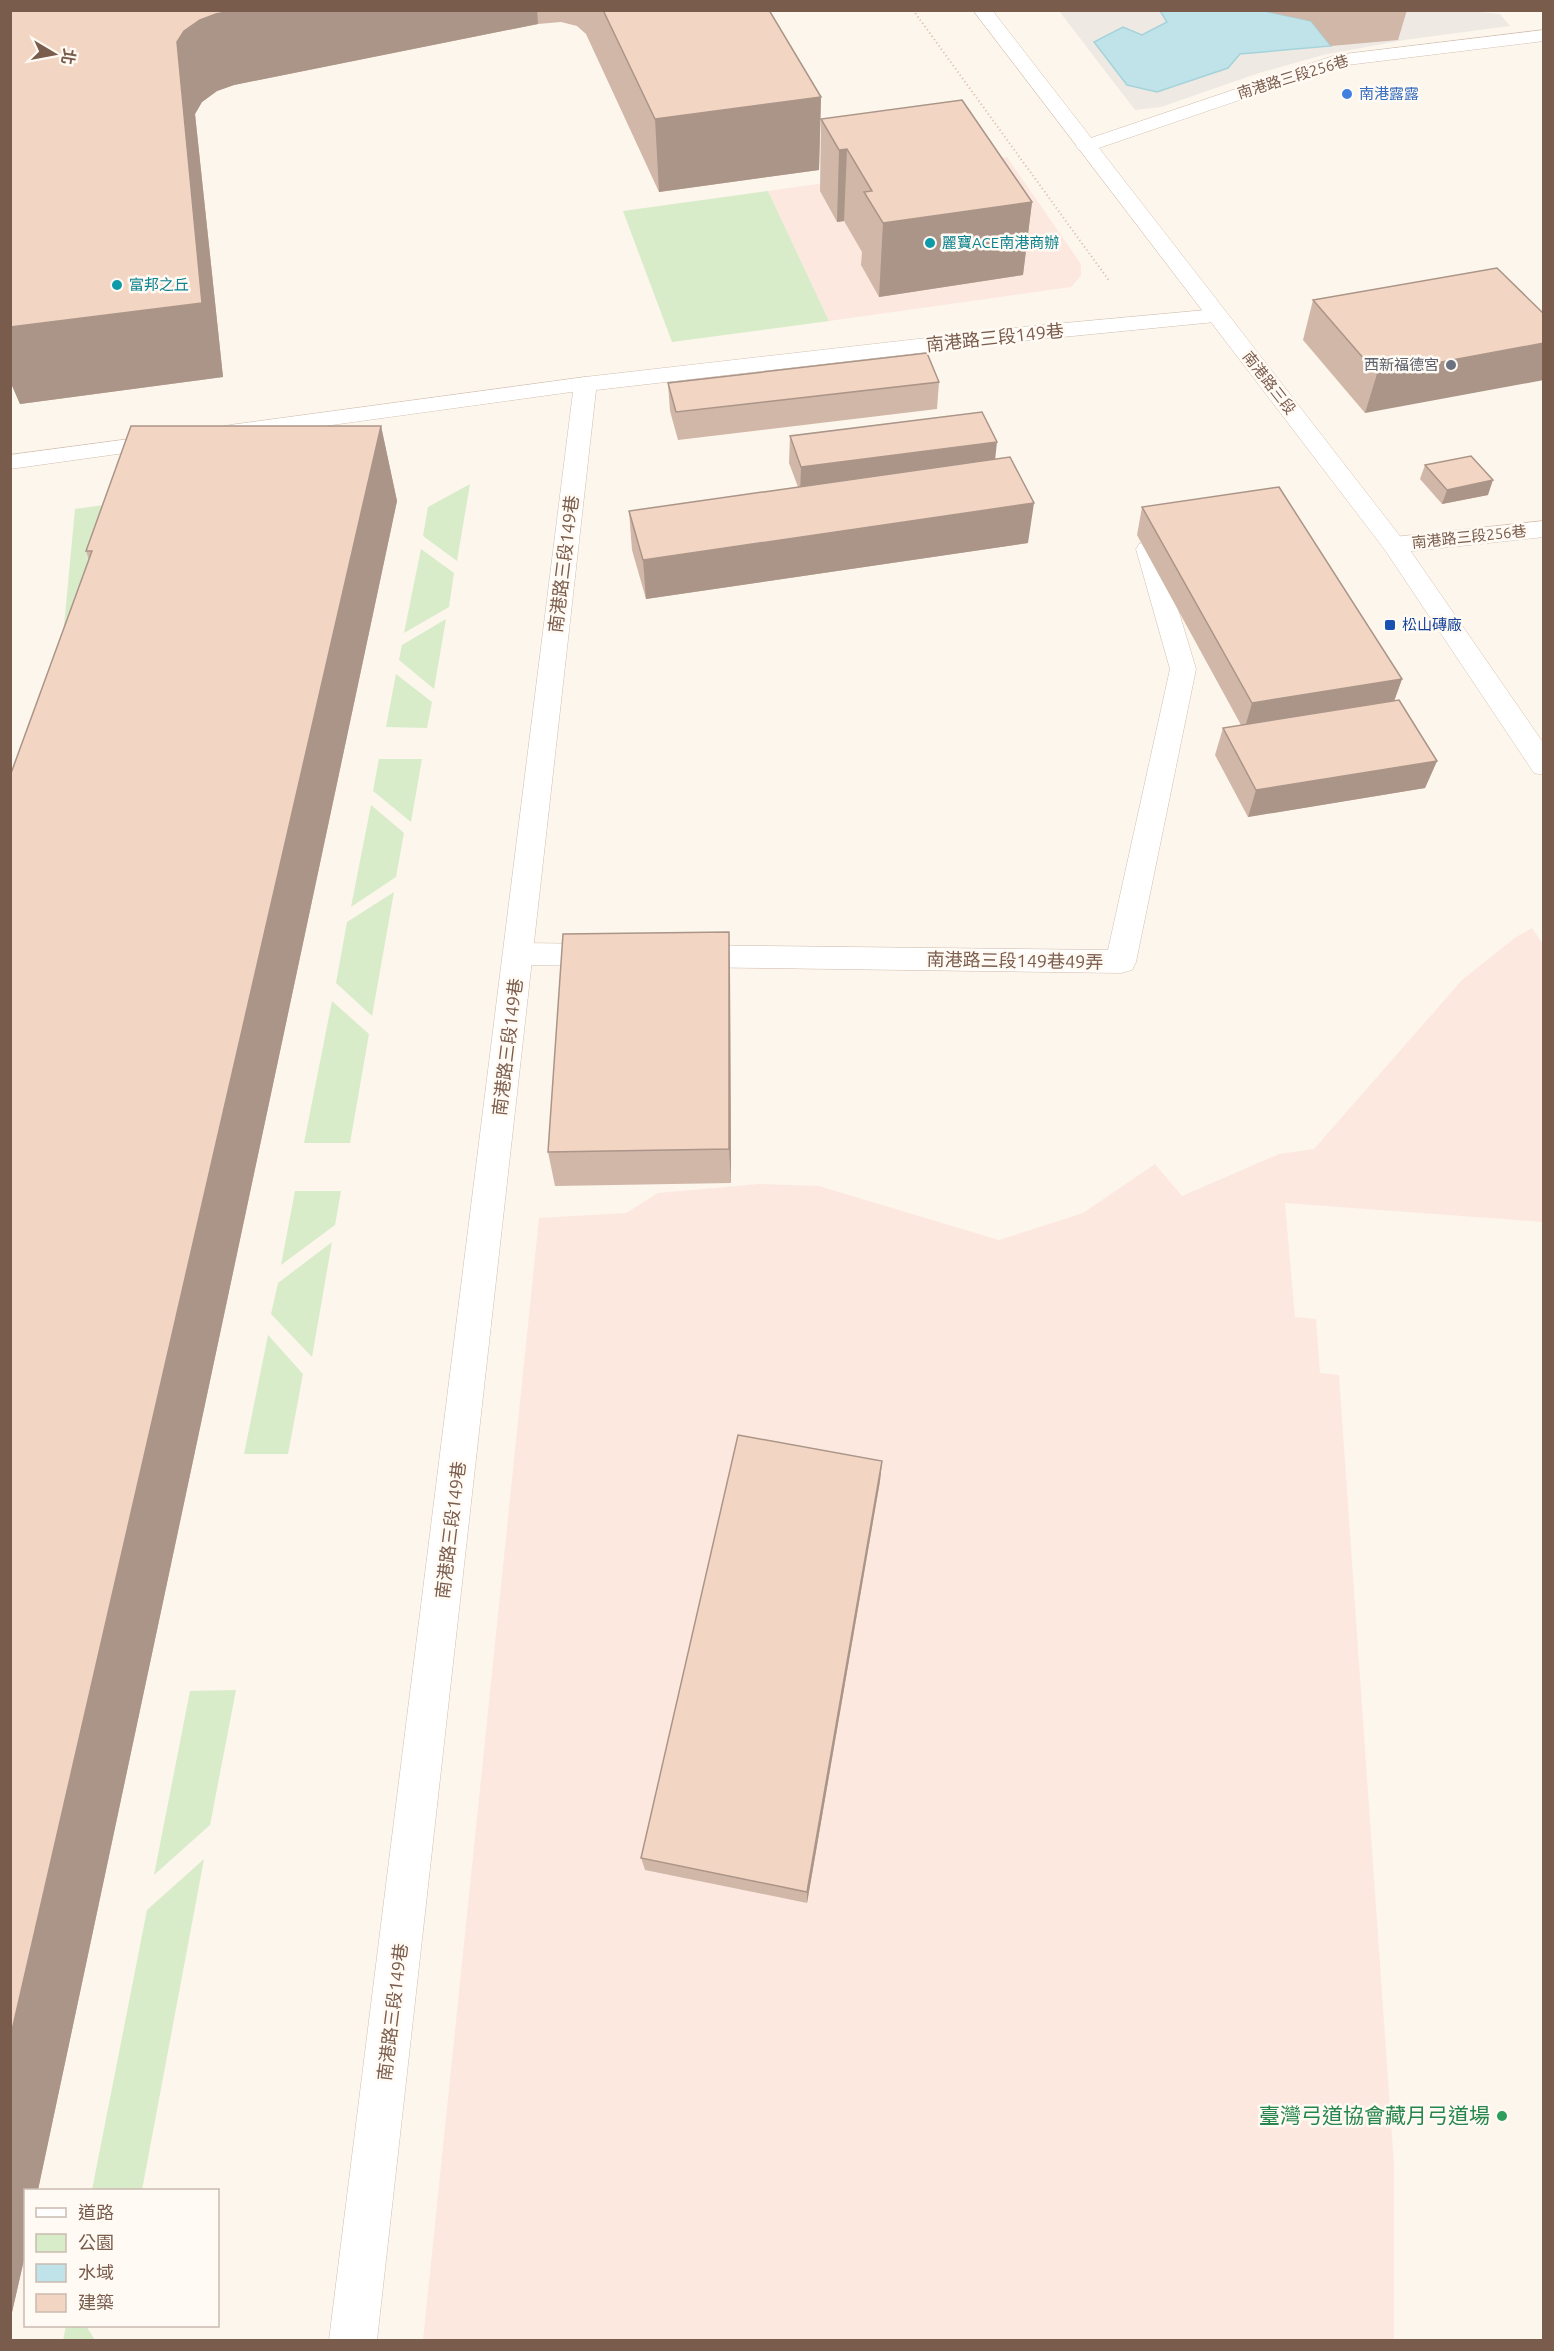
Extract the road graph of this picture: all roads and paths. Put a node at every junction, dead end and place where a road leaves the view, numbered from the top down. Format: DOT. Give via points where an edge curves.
graph roads {
  1 [pos="913,10"];
  2 [pos="982,10"];
  3 [pos="1544,35"];
  4 [pos="1086,146"];
  5 [pos="1113,285"];
  6 [pos="1217,315"];
  7 [pos="585,384"];
  8 [pos="10,462"];
  9 [pos="1544,529"];
  10 [pos="1394,545"];
  11 [pos="1148,549"];
  12 [pos="1544,766"];
  13 [pos="519,954"];
  14 [pos="353,2340"];
  1 -- 5 [label="path"];
  2 -- 4 [label="street, 南港路三段"];
  3 -- 4 [label="street, 南港路三段256巷" via="1336,61"];
  4 -- 6 [label="street, 南港路三段"];
  6 -- 7 [label="street, 南港路三段149巷"];
  6 -- 10 [label="street, 南港路三段"];
  7 -- 8 [label="street"];
  7 -- 13 [label="street, 南港路三段149巷"];
  9 -- 10 [label="street, 南港路三段256巷"];
  10 -- 12 [label="street, 南港路三段"];
  11 -- 13 [label="street, 南港路三段149巷49弄" via="1183,669 1121,962"];
  13 -- 14 [label="street, 南港路三段149巷"];
}
